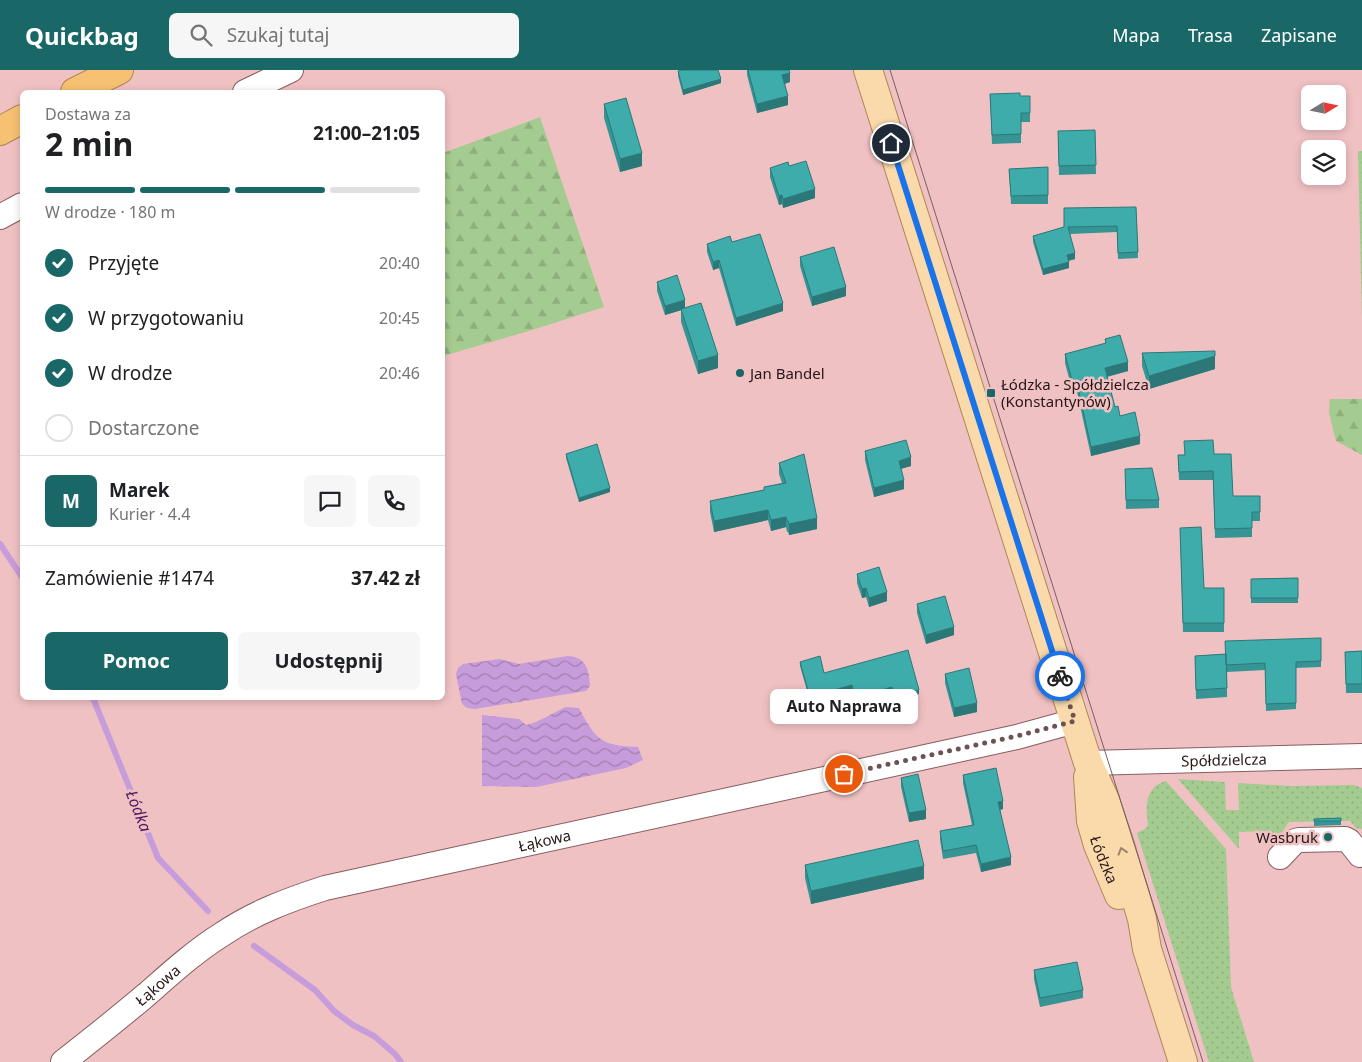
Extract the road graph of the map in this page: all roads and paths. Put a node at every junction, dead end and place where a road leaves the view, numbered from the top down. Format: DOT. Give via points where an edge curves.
graph roads {
  1 [pos="119,70"];
  2 [pos="291,70"];
  3 [pos="868,70"];
  4 [pos="79,90"];
  5 [pos="249,90"];
  6 [pos="20,120"];
  7 [pos="0,131"];
  8 [pos="20,206"];
  9 [pos="0,217"];
  10 [pos="1075,721"];
  11 [pos="1362,756"];
  12 [pos="1088,762"];
  13 [pos="1355,848"];
  14 [pos="1287,849"];
  15 [pos="63,1062"];
  16 [pos="1183,1062"];
  1 -- 4 [label="highway"];
  2 -- 5 [label="street"];
  3 -- 10 [label="main road, Łódzka"];
  6 -- 7 [label="highway"];
  8 -- 9 [label="street"];
  10 -- 12 [label="main road, Łódzka"];
  10 -- 15 [label="street, Łąkowa" via="354,881 279,903 246,919 196,952"];
  11 -- 12 [label="street, Spółdzielcza"];
  12 -- 16 [label="main road, Łódzka" via="1089,808 1096,838 1132,924 1147,949"];
  13 -- 14 [label="street" via="1345,839"];
}
